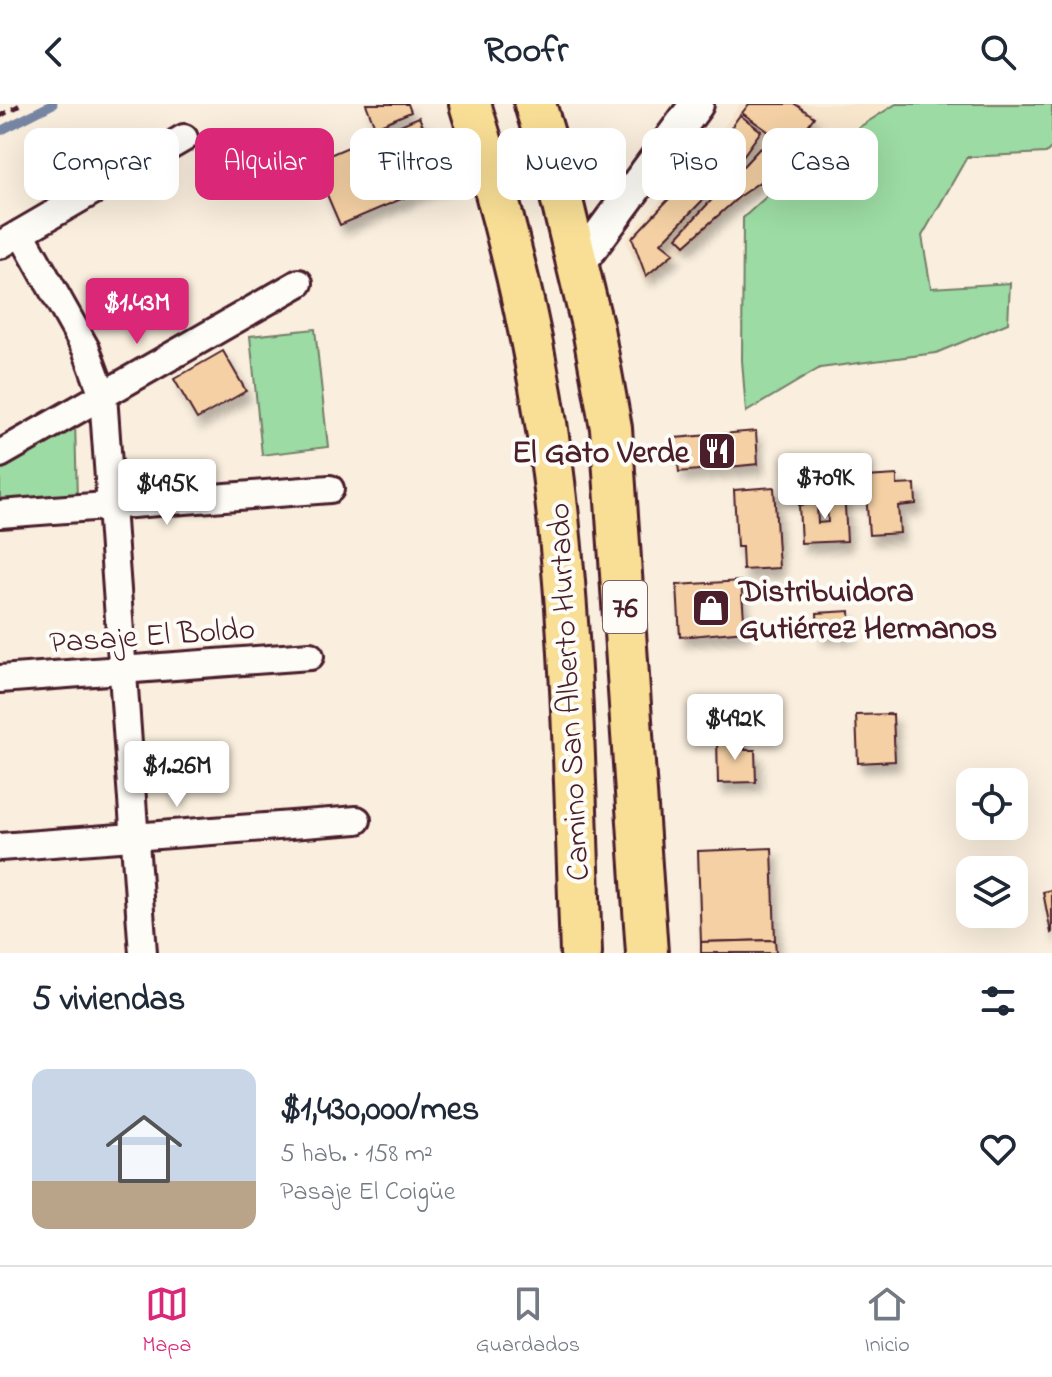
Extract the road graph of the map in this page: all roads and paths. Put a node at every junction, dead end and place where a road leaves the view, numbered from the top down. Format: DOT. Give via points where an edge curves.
graph roads {
  1 [pos="22,104"];
  2 [pos="470,104"];
  3 [pos="535,104"];
  4 [pos="697,104"];
  5 [pos="0,116"];
  6 [pos="184,138"];
  7 [pos="10,239"];
  8 [pos="578,265"];
  9 [pos="299,283"];
  10 [pos="103,395"];
  11 [pos="0,454"];
  12 [pos="330,489"];
  13 [pos="111,506"];
  14 [pos="0,514"];
  15 [pos="310,656"];
  16 [pos="123,670"];
  17 [pos="0,679"];
  18 [pos="357,820"];
  19 [pos="134,837"];
  20 [pos="0,847"];
  21 [pos="143,953"];
  22 [pos="581,953"];
  23 [pos="647,953"];
  1 -- 5 [label="path"];
  2 -- 22 [label="main road, Camino San Alberto Hurtado / 76" via="536,363 554,482 567,610"];
  3 -- 8 [label="main road, Camino San Alberto Hurtado / 76"];
  4 -- 8 [label="street"];
  6 -- 7 [label="street"];
  7 -- 10 [label="street" via="86,349"];
  8 -- 23 [label="main road, Camino San Alberto Hurtado / 76" via="611,428"];
  9 -- 10 [label="street"];
  10 -- 11 [label="street"];
  10 -- 13 [label="street"];
  12 -- 13 [label="street"];
  13 -- 14 [label="street"];
  13 -- 16 [label="street"];
  15 -- 16 [label="street, Pasaje El Boldo"];
  16 -- 17 [label="street, Pasaje El Boldo"];
  16 -- 19 [label="street"];
  18 -- 19 [label="street"];
  19 -- 20 [label="street"];
  19 -- 21 [label="street"];
}
